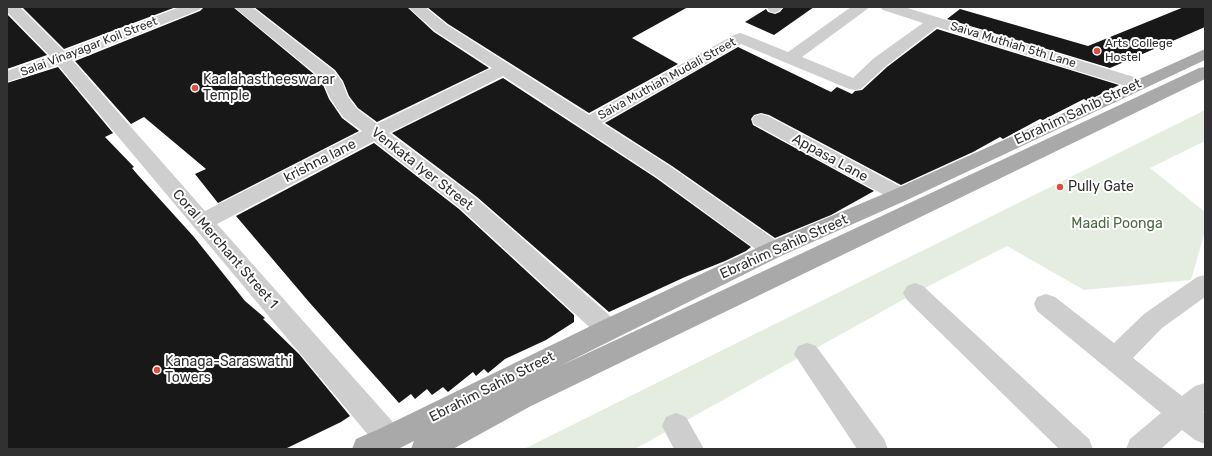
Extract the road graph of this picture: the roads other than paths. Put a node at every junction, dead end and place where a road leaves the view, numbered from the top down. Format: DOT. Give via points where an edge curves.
graph roads {
  1 [pos="11,7"];
  2 [pos="194,7"];
  3 [pos="242,7"];
  4 [pos="416,7"];
  5 [pos="861,7"];
  6 [pos="888,7"];
  7 [pos="935,21"];
  8 [pos="1205,54"];
  9 [pos="61,58"];
  10 [pos="789,59"];
  11 [pos="504,69"];
  12 [pos="1205,72"];
  13 [pos="7,77"];
  14 [pos="1138,84"];
  15 [pos="761,120"];
  16 [pos="589,123"];
  17 [pos="376,132"];
  18 [pos="900,196"];
  19 [pos="202,222"];
  20 [pos="773,250"];
  21 [pos="1205,284"];
  22 [pos="915,293"];
  23 [pos="1046,304"];
  24 [pos="608,329"];
  25 [pos="807,354"];
  26 [pos="1114,359"];
  27 [pos="1205,396"];
  28 [pos="1182,412"];
  29 [pos="1205,431"];
  30 [pos="389,439"];
  31 [pos="366,449"];
  32 [pos="425,449"];
  33 [pos="874,449"];
  34 [pos="1079,449"];
  35 [pos="1140,449"];
  1 -- 9 [label="street, Coral Merchant Street 1"];
  2 -- 9 [label="street, Salai Vinayagar Koil Street"];
  3 -- 17 [label="street, Venkata Iyer Street" via="328,75 339,98 350,113"];
  4 -- 11 [label="street, Saiva Muthiah Mudali Street" via="441,28"];
  5 -- 10 [label="street"];
  6 -- 7 [label="street, Saiva Muthiah 5th Lane"];
  7 -- 10 [label="street, Saiva Muthiah Mudali Street" via="880,62 855,85"];
  7 -- 14 [label="street, Saiva Muthiah 5th Lane"];
  8 -- 14 [label="main road, Ebrahim Sahib Street"];
  9 -- 13 [label="street, Salai Vinayagar Koil Street"];
  9 -- 19 [label="street, Coral Merchant Street 1"];
  10 -- 16 [label="street, Saiva Muthiah Mudali Street" via="740,38"];
  11 -- 16 [label="street, Saiva Muthiah Mudali Street"];
  11 -- 17 [label="street, krishna lane"];
  12 -- 32 [label="main road, Ebrahim Sahib Street" via="521,397"];
  14 -- 18 [label="main road, Ebrahim Sahib Street"];
  15 -- 18 [label="street, Appasa Lane"];
  16 -- 20 [label="street, Saiva Muthiah Mudali Street" via="664,172"];
  17 -- 19 [label="street, krishna lane"];
  17 -- 24 [label="street, Venkata Iyer Street" via="468,203"];
  18 -- 20 [label="main road, Ebrahim Sahib Street"];
  19 -- 30 [label="street, Coral Merchant Street 1"];
  20 -- 24 [label="main road, Ebrahim Sahib Street"];
  21 -- 26 [label="street" via="1153,321"];
  22 -- 34 [label="street"];
  23 -- 26 [label="street"];
  24 -- 30 [label="main road, Ebrahim Sahib Street"];
  25 -- 33 [label="street"];
  26 -- 28 [label="street"];
  27 -- 28 [label="street"];
  28 -- 29 [label="street"];
  28 -- 35 [label="street"];
  30 -- 31 [label="main road, Ebrahim Sahib Street"];
}
